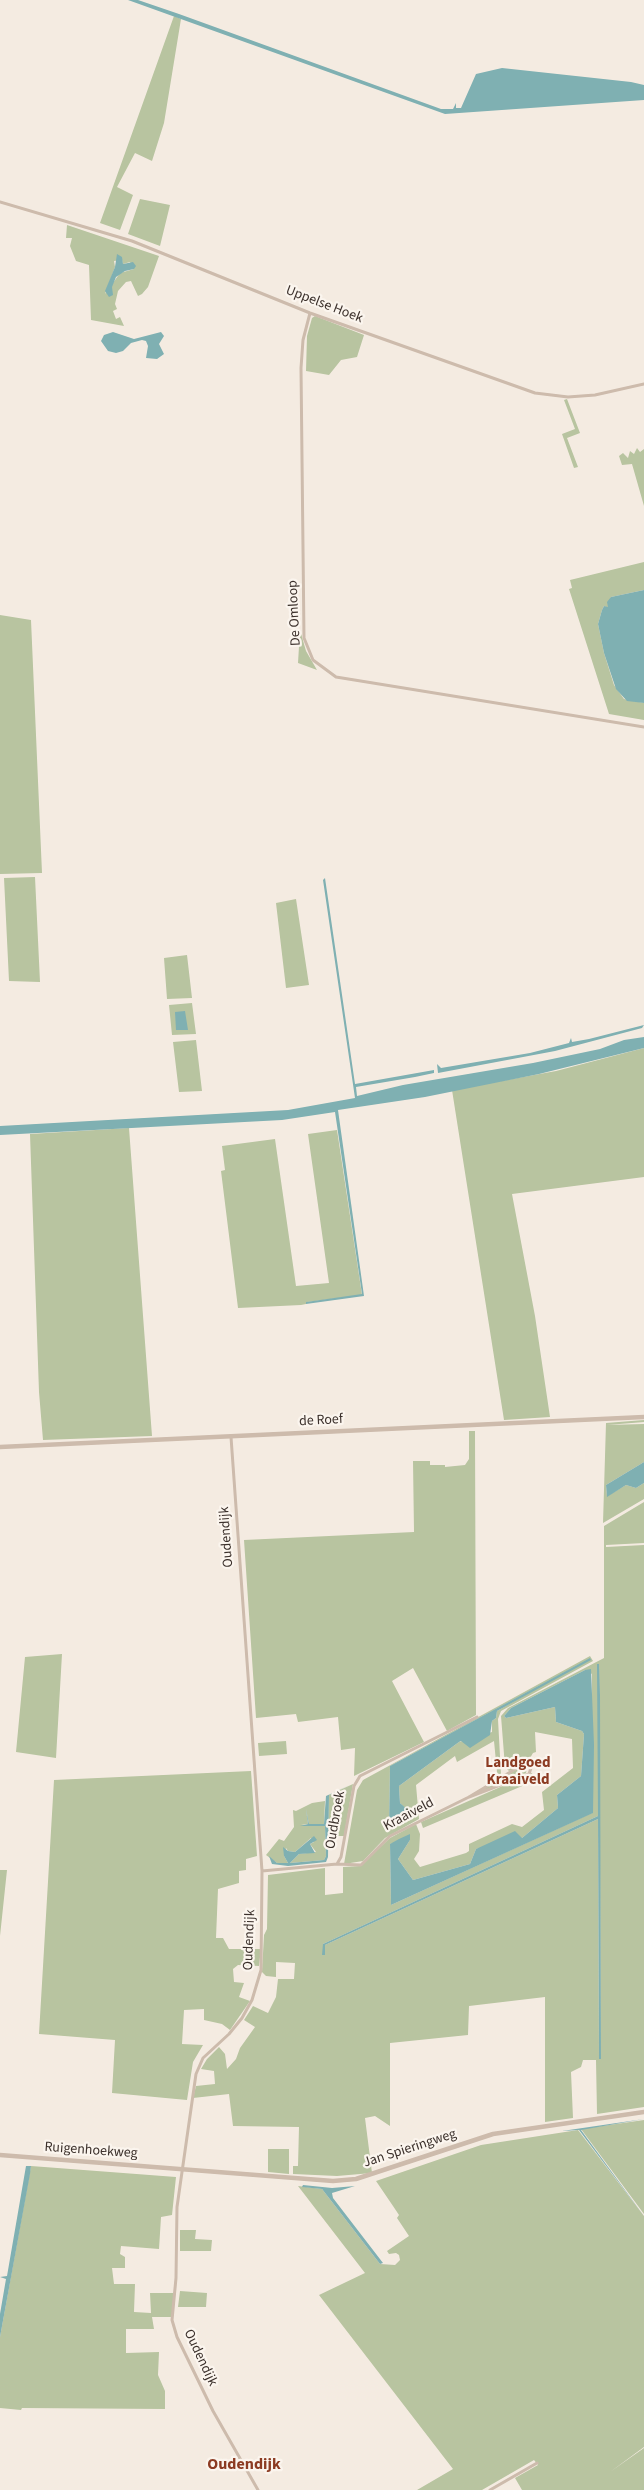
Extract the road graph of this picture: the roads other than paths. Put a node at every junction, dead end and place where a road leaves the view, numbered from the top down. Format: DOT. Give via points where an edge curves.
graph roads {
  1 [pos="0,202"];
  2 [pos="310,313"];
  3 [pos="644,384"];
  4 [pos="644,727"];
  5 [pos="644,1417"];
  6 [pos="231,1437"];
  7 [pos="0,1447"];
  8 [pos="477,1717"];
  9 [pos="468,1797"];
  10 [pos="337,1864"];
  11 [pos="262,1871"];
  12 [pos="644,2112"];
  13 [pos="0,2155"];
  14 [pos="180,2169"];
  15 [pos="537,2463"];
  16 [pos="258,2490"];
  17 [pos="490,2490"];
  1 -- 2 [label="street, Uppelse Hoek" via="132,242"];
  2 -- 3 [label="street, Uppelse Hoek" via="535,393 568,397 595,395"];
  2 -- 4 [label="street, De Omloop" via="303,340 301,378 304,638 313,660 336,677"];
  5 -- 6 [label="street, de Roef"];
  6 -- 7 [label="street, de Roef"];
  6 -- 11 [label="street, Oudendijk"];
  8 -- 10 [label="street, Oudbroek" via="360,1776 354,1786 341,1859"];
  9 -- 9 [label="street, Kraaiveld" via="529,1774 531,1768 522,1765"];
  9 -- 10 [label="street, Kraaiveld" via="390,1836 361,1865"];
  10 -- 11 [label="street, Oudbroek"];
  11 -- 14 [label="street, Oudendijk" via="259,1982 242,2018 199,2066"];
  12 -- 14 [label="street, Jan Spieringweg" via="493,2134 356,2179 333,2181"];
  13 -- 14 [label="street, Ruigenhoekweg"];
  14 -- 16 [label="street, Oudendijk" via="174,2331"];
  15 -- 17 [label="street"];
}
